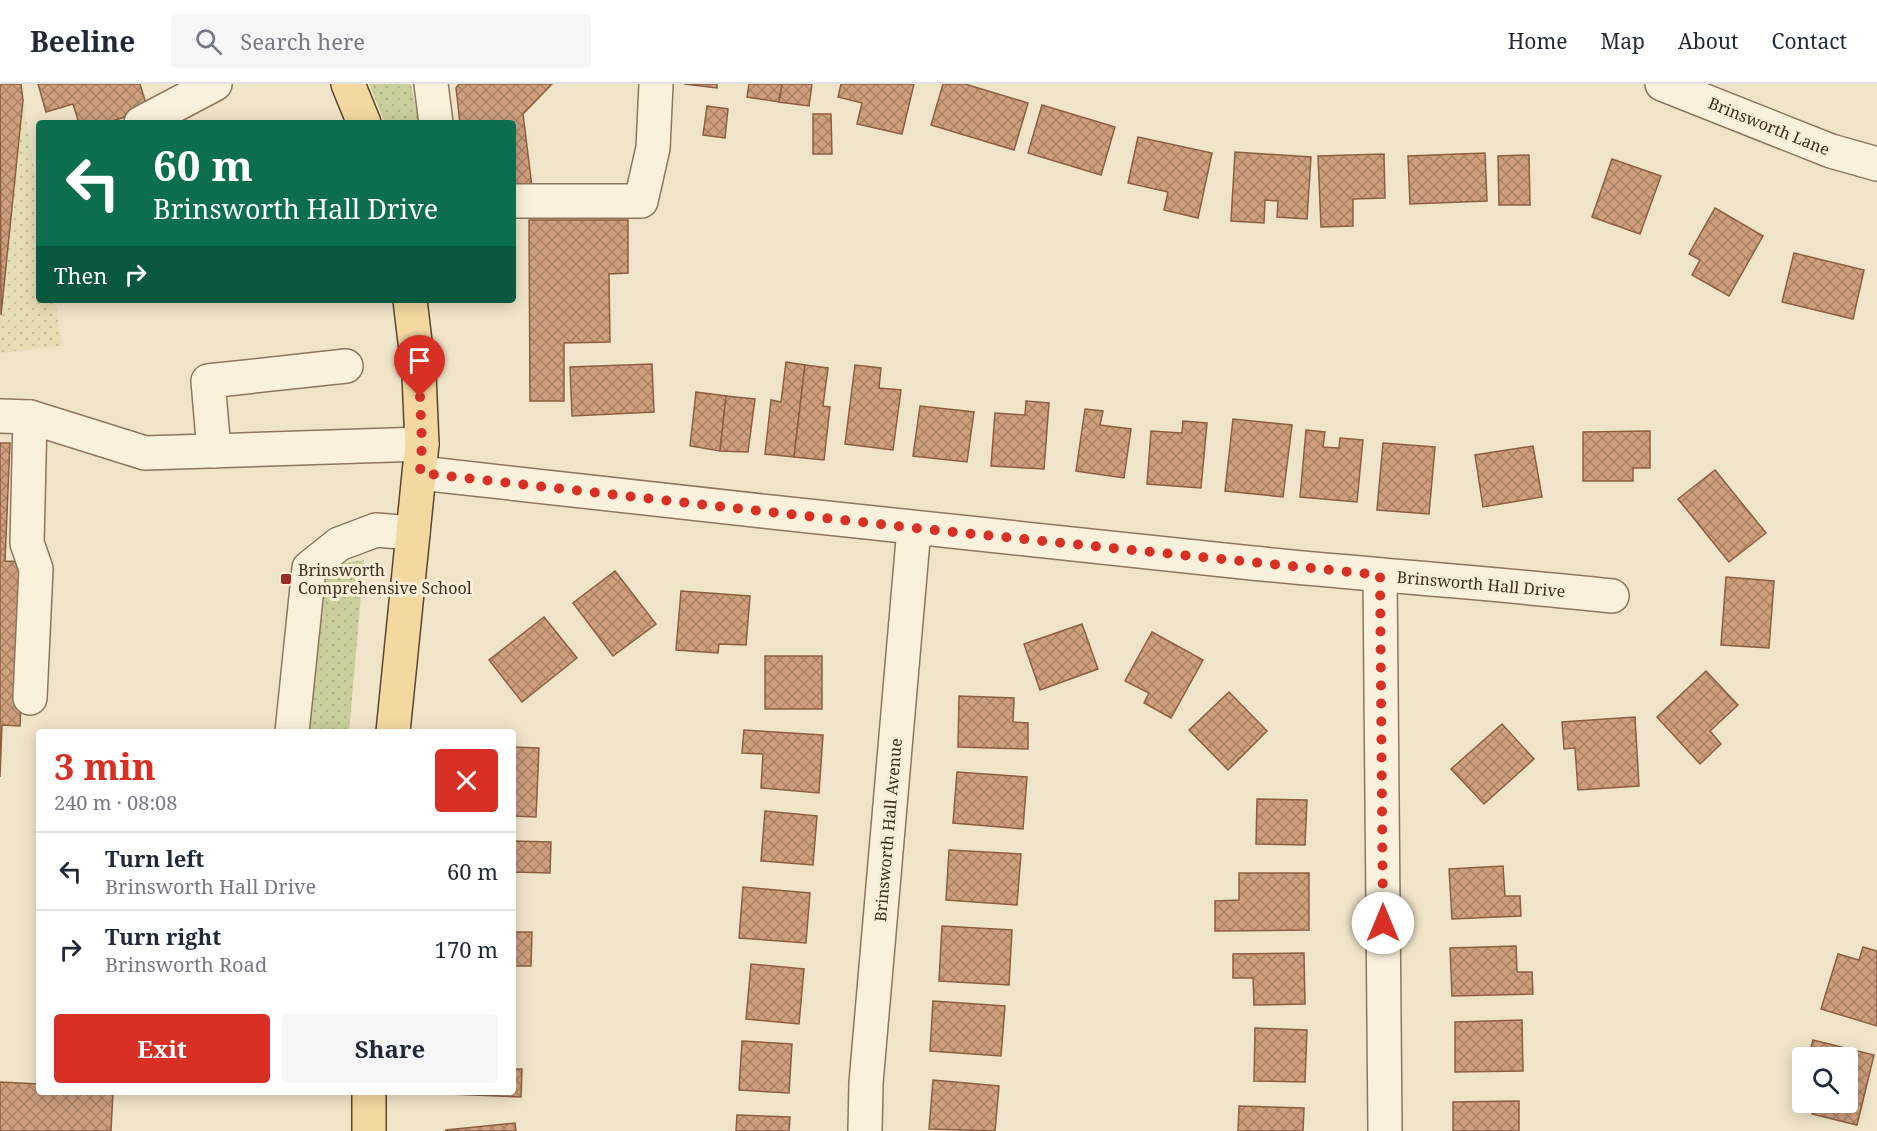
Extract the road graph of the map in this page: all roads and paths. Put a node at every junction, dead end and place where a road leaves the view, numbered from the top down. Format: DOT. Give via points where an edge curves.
graph roads {
  1 [pos="215,84"];
  2 [pos="348,84"];
  3 [pos="431,84"];
  4 [pos="656,84"];
  5 [pos="1662,84"];
  6 [pos="147,120"];
  7 [pos="363,120"];
  8 [pos="436,120"];
  9 [pos="1877,164"];
  10 [pos="516,201"];
  11 [pos="410,303"];
  12 [pos="346,366"];
  13 [pos="15,417"];
  14 [pos="214,452"];
  15 [pos="421,458"];
  16 [pos="914,528"];
  17 [pos="413,533"];
  18 [pos="1380,575"];
  19 [pos="1612,596"];
  20 [pos="30,698"];
  21 [pos="292,729"];
  22 [pos="393,729"];
  23 [pos="369,1095"];
  24 [pos="369,1131"];
  25 [pos="865,1131"];
  26 [pos="1385,1131"];
  1 -- 6 [label="street"];
  2 -- 7 [label="main road"];
  3 -- 8 [label="street"];
  4 -- 10 [label="street" via="653,148 641,201"];
  5 -- 9 [label="street, Brinsworth Lane" via="1831,151"];
  11 -- 15 [label="main road" via="419,375"];
  12 -- 14 [label="street" via="208,381"];
  13 -- 14 [label="street, Brinsworth Hall Drive" via="145,453"];
  13 -- 20 [label="street" via="27,543 36,569"];
  14 -- 15 [label="street, Brinsworth Hall Drive"];
  15 -- 16 [label="street, Brinsworth Hall Drive"];
  15 -- 17 [label="main road"];
  16 -- 18 [label="street, Brinsworth Hall Drive"];
  16 -- 25 [label="street, Brinsworth Hall Avenue"];
  17 -- 21 [label="street" via="376,530 339,544 309,568"];
  17 -- 22 [label="main road"];
  18 -- 19 [label="street, Brinsworth Hall Drive"];
  18 -- 26 [label="street"];
  23 -- 24 [label="main road"];
}
